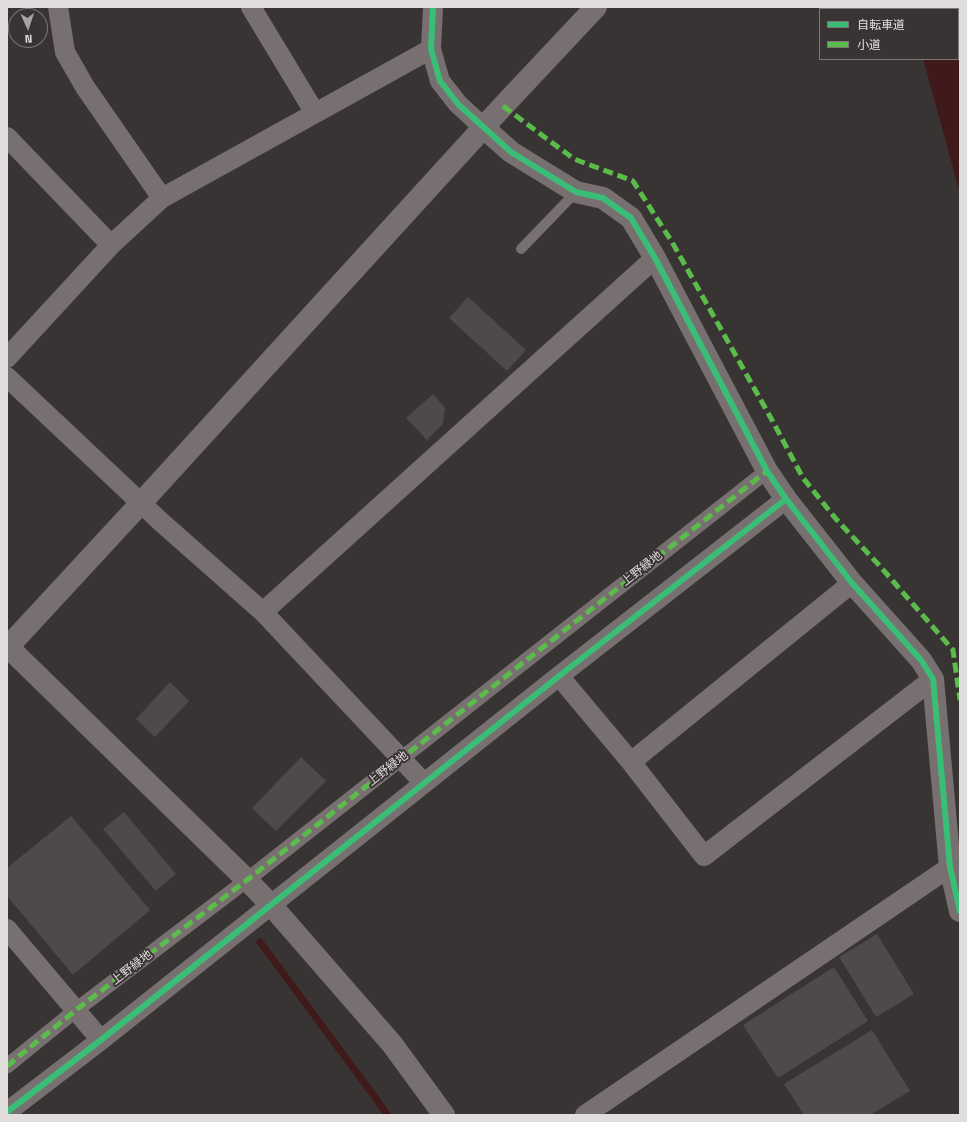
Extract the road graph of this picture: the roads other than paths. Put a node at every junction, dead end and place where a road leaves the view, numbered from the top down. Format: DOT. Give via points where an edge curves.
graph roads {
  1 [pos="58,7"];
  2 [pos="251,7"];
  3 [pos="433,7"];
  4 [pos="596,7"];
  5 [pos="431,49"];
  6 [pos="315,113"];
  7 [pos="484,127"];
  8 [pos="7,137"];
  9 [pos="576,192"];
  10 [pos="162,198"];
  11 [pos="111,245"];
  12 [pos="521,249"];
  13 [pos="655,258"];
  14 [pos="7,358"];
  15 [pos="7,377"];
  16 [pos="767,471"];
  17 [pos="786,499"];
  18 [pos="141,503"];
  19 [pos="852,583"];
  20 [pos="263,612"];
  21 [pos="7,647"];
  22 [pos="559,676"];
  23 [pos="933,679"];
  24 [pos="401,758"];
  25 [pos="631,762"];
  26 [pos="424,783"];
  27 [pos="950,866"];
  28 [pos="247,880"];
  29 [pos="271,905"];
  30 [pos="960,911"];
  31 [pos="7,929"];
  32 [pos="76,1010"];
  33 [pos="101,1040"];
  34 [pos="7,1066"];
  35 [pos="7,1112"];
  36 [pos="444,1115"];
  37 [pos="585,1115"];
  1 -- 10 [label="street" via="65,52 85,87"];
  2 -- 6 [label="street"];
  3 -- 5 [label="street"];
  4 -- 7 [label="street"];
  5 -- 6 [label="street"];
  5 -- 7 [label="street" via="440,81 458,104"];
  6 -- 10 [label="street"];
  7 -- 9 [label="street" via="511,152"];
  7 -- 18 [label="street"];
  8 -- 11 [label="street"];
  9 -- 12 [label="lane"];
  9 -- 13 [label="street" via="603,198 631,218"];
  10 -- 11 [label="street"];
  11 -- 14 [label="street"];
  13 -- 16 [label="street"];
  13 -- 20 [label="street"];
  15 -- 18 [label="street"];
  16 -- 17 [label="street"];
  16 -- 24 [label="street, 上野緑地"];
  17 -- 19 [label="street"];
  17 -- 22 [label="street"];
  18 -- 20 [label="street"];
  18 -- 21 [label="street"];
  19 -- 23 [label="street" via="921,660"];
  19 -- 25 [label="street"];
  20 -- 24 [label="street"];
  21 -- 28 [label="street"];
  22 -- 25 [label="street"];
  22 -- 26 [label="street"];
  23 -- 25 [label="street" via="704,856"];
  23 -- 27 [label="street"];
  24 -- 26 [label="street"];
  24 -- 28 [label="street, 上野緑地"];
  26 -- 29 [label="street"];
  27 -- 30 [label="street"];
  27 -- 37 [label="street"];
  28 -- 29 [label="street"];
  28 -- 32 [label="street, 上野緑地"];
  29 -- 33 [label="street"];
  29 -- 36 [label="street" via="392,1044"];
  31 -- 32 [label="street"];
  32 -- 33 [label="street"];
  32 -- 34 [label="street, 上野緑地"];
  33 -- 35 [label="street"];
}
